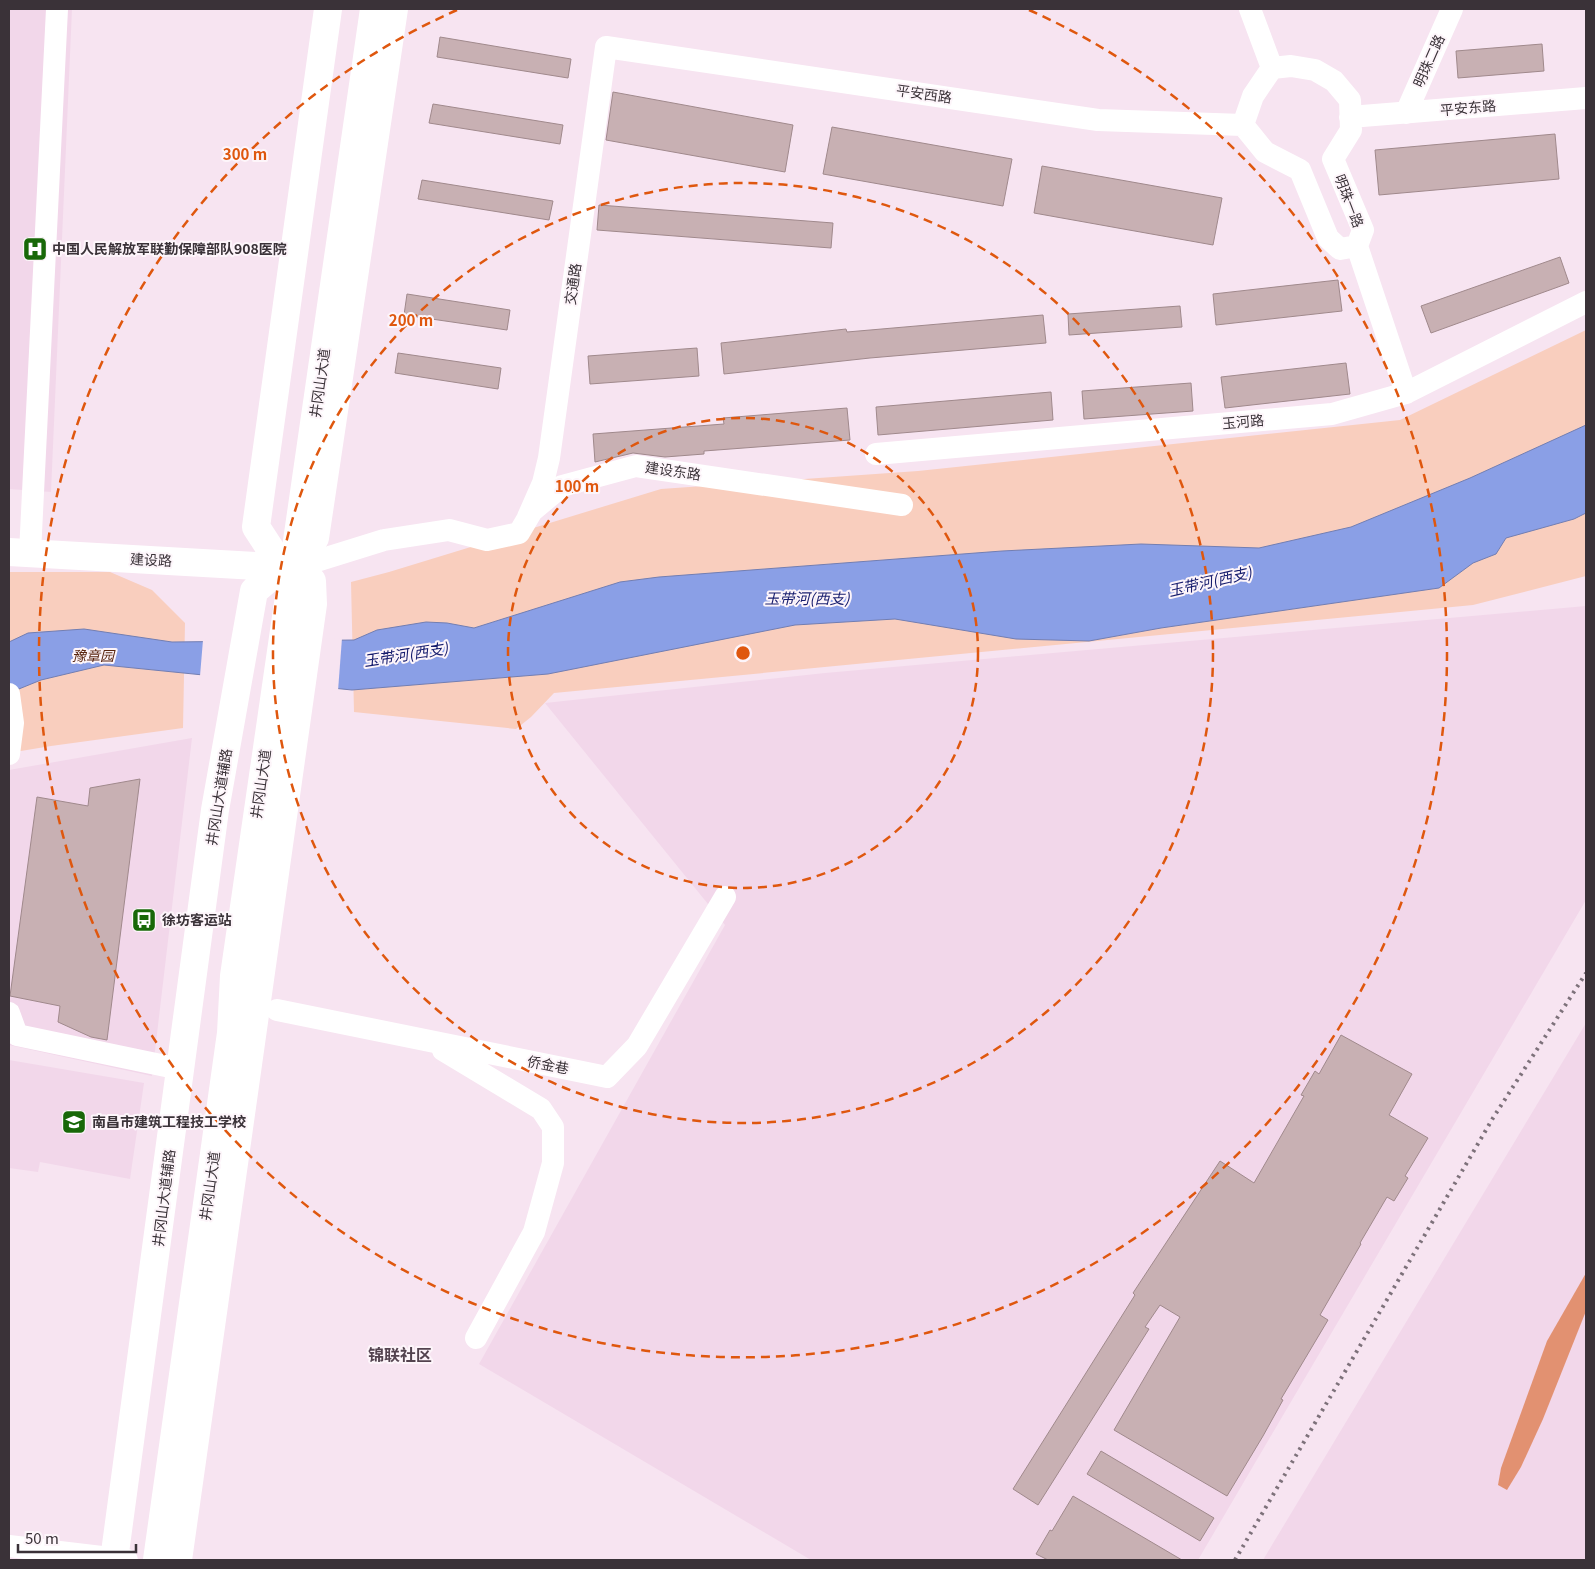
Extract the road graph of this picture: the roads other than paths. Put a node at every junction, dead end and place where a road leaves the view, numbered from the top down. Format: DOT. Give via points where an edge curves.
graph roads {
  1 [pos="57,9"];
  2 [pos="328,9"];
  3 [pos="357,9"];
  4 [pos="374,9"];
  5 [pos="394,9"];
  6 [pos="1250,9"];
  7 [pos="1452,9"];
  8 [pos="606,47"];
  9 [pos="1272,68"];
  10 [pos="1586,98"];
  11 [pos="1406,112"];
  12 [pos="1350,117"];
  13 [pos="1243,125"];
  14 [pos="1357,246"];
  15 [pos="1586,302"];
  16 [pos="1406,393"];
  17 [pos="876,454"];
  18 [pos="902,505"];
  19 [pos="528,517"];
  20 [pos="19,552"];
  21 [pos="288,567"];
  22 [pos="267,699"];
  23 [pos="10,704"];
  24 [pos="9,754"];
  25 [pos="725,897"];
  26 [pos="277,1010"];
  27 [pos="9,1013"];
  28 [pos="427,1041"];
  29 [pos="180,1069"];
  30 [pos="476,1338"];
  31 [pos="9,1546"];
  32 [pos="119,1560"];
  33 [pos="143,1560"];
  34 [pos="157,1560"];
  35 [pos="178,1560"];
  1 -- 20 [label="street"];
  2 -- 21 [label="main road" via="256,527"];
  3 -- 21 [label="main road, 井冈山大道"];
  4 -- 21 [label="main road, 井冈山大道"];
  5 -- 21 [label="main road" via="315,538"];
  6 -- 9 [label="street"];
  7 -- 11 [label="street, 明珠二路"];
  8 -- 13 [label="street, 平安西路" via="1098,120"];
  8 -- 19 [label="street, 交通路" via="549,458 543,483"];
  9 -- 12 [label="street, 明珠一路" via="1292,66 1315,70 1334,80 1350,100"];
  9 -- 13 [label="street" via="1253,96"];
  10 -- 11 [label="street, 平安东路"];
  11 -- 12 [label="street, 平安东路"];
  12 -- 14 [label="street, 明珠一路" via="1351,130 1333,159 1363,230"];
  13 -- 14 [label="street, 明珠一路" via="1265,152 1300,170 1328,238 1340,249"];
  14 -- 16 [label="street, 明珠一路"];
  15 -- 16 [label="street, 玉河路"];
  16 -- 17 [label="street, 玉河路" via="1332,414"];
  18 -- 19 [label="street, 建设东路" via="636,466 562,486"];
  19 -- 21 [label="street, 建设东路" via="520,533 487,540 448,530 384,540"];
  20 -- 21 [label="main road, 建设路"];
  21 -- 22 [label="main road, 井冈山大道"];
  21 -- 29 [label="main road, 井冈山大道辅路" via="254,591 215,810"];
  21 -- 35 [label="main road" via="312,581 313,604"];
  22 -- 33 [label="main road, 井冈山大道" via="214,1031 212,1087"];
  22 -- 34 [label="main road, 井冈山大道" via="234,976 231,1033"];
  23 -- 24 [label="street" via="13,722"];
  25 -- 28 [label="street, 侨金巷" via="637,1046 607,1078"];
  26 -- 28 [label="street, 侨金巷"];
  27 -- 29 [label="street" via="17,1035"];
  28 -- 30 [label="street" via="541,1109 553,1127 553,1163 534,1232"];
  29 -- 32 [label="main road, 井冈山大道辅路"];
  31 -- 32 [label="street"];
}
